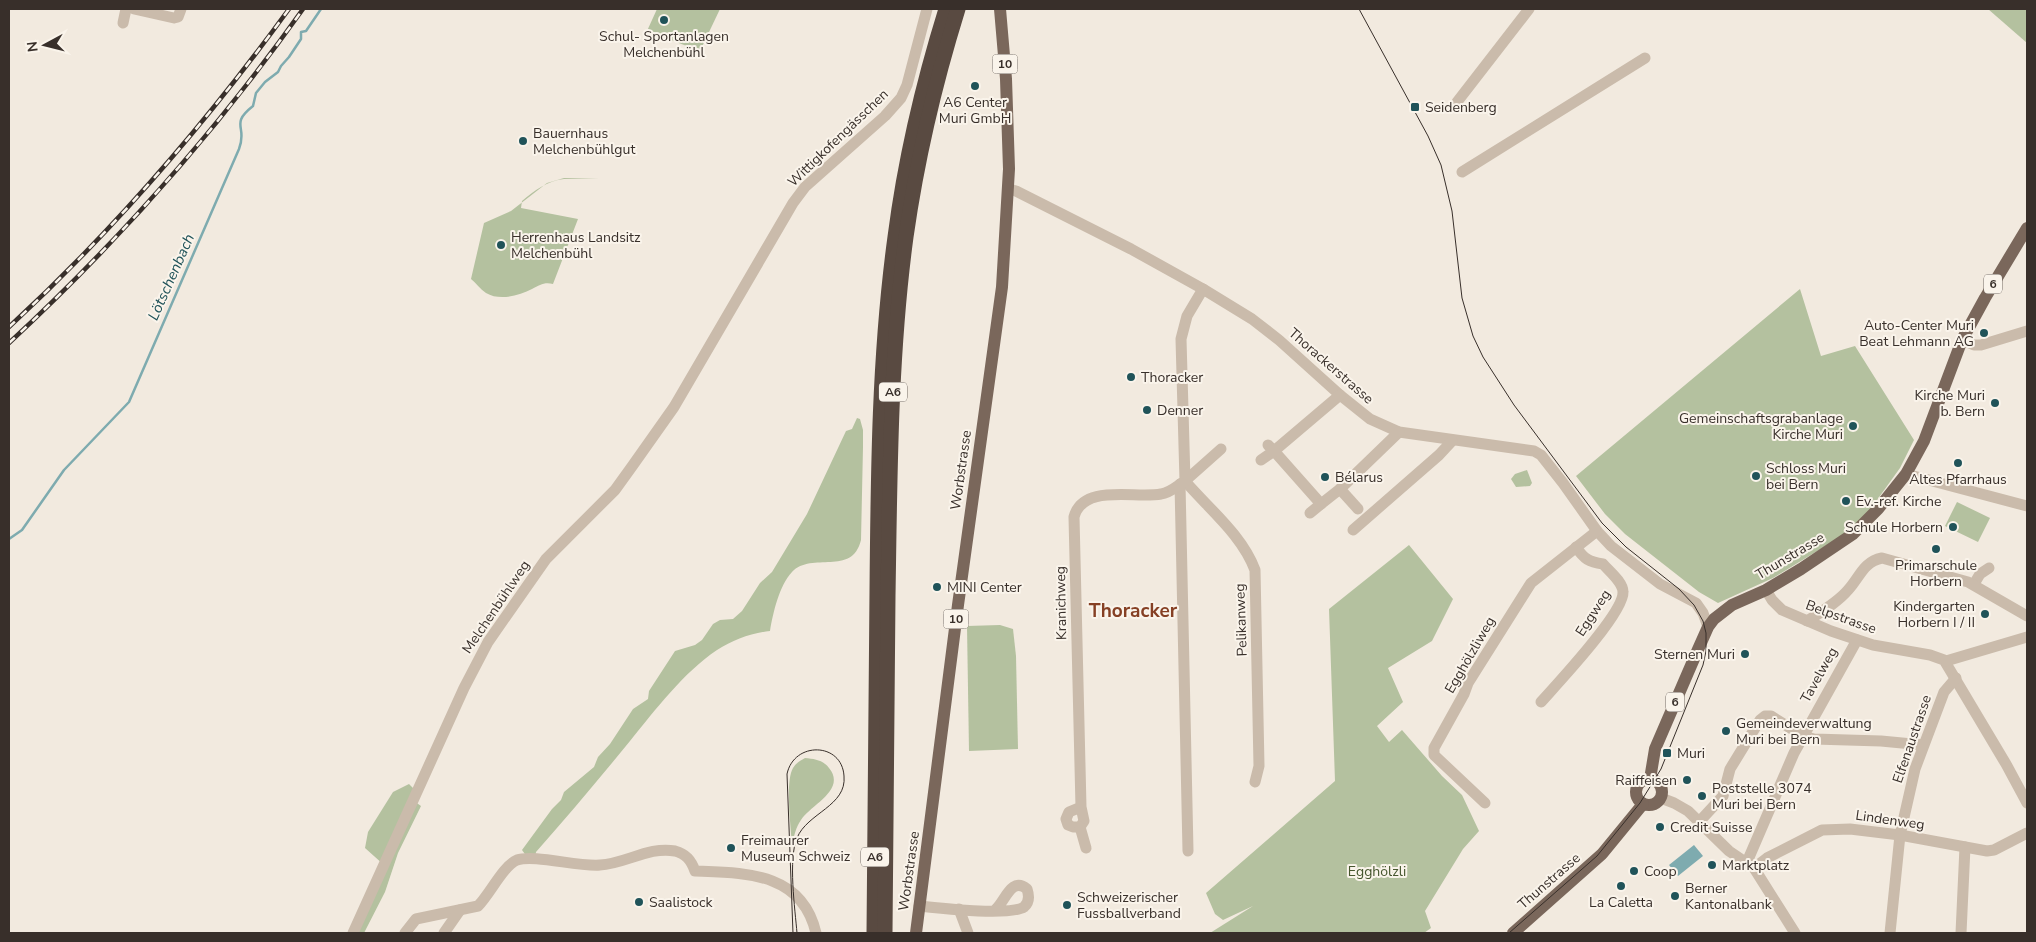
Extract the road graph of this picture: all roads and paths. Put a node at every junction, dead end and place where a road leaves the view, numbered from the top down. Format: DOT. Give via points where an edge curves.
graph roads {
  1 [pos="126,9"];
  2 [pos="134,9"];
  3 [pos="181,9"];
  4 [pos="927,9"];
  5 [pos="946,9"];
  6 [pos="958,9"];
  7 [pos="1000,9"];
  8 [pos="1529,9"];
  9 [pos="123,23"];
  10 [pos="1645,58"];
  11 [pos="1457,102"];
  12 [pos="1462,172"];
  13 [pos="1009,189"];
  14 [pos="2027,228"];
  15 [pos="1203,289"];
  16 [pos="2027,330"];
  17 [pos="1962,340"];
  18 [pos="688,384"];
  19 [pos="1340,395"];
  20 [pos="1399,432"];
  21 [pos="1452,441"];
  22 [pos="1221,448"];
  23 [pos="1271,448"];
  24 [pos="1261,460"];
  25 [pos="1906,474"];
  26 [pos="1182,483"];
  27 [pos="1340,489"];
  28 [pos="1321,504"];
  29 [pos="2027,506"];
  30 [pos="1358,509"];
  31 [pos="1310,514"];
  32 [pos="1353,530"];
  33 [pos="1597,531"];
  34 [pos="1576,547"];
  35 [pos="1989,568"];
  36 [pos="1974,584"];
  37 [pos="1766,590"];
  38 [pos="2027,601"];
  39 [pos="2023,613"];
  40 [pos="1807,621"];
  41 [pos="1708,627"];
  42 [pos="2027,637"];
  43 [pos="1857,640"];
  44 [pos="1951,669"];
  45 [pos="1541,702"];
  46 [pos="1803,736"];
  47 [pos="1923,745"];
  48 [pos="1650,779"];
  49 [pos="1255,782"];
  50 [pos="1661,798"];
  51 [pos="1485,803"];
  52 [pos="2027,803"];
  53 [pos="1642,804"];
  54 [pos="1081,807"];
  55 [pos="1699,822"];
  56 [pos="1080,827"];
  57 [pos="2027,833"];
  58 [pos="1900,835"];
  59 [pos="1965,847"];
  60 [pos="1086,848"];
  61 [pos="1188,851"];
  62 [pos="1750,865"];
  63 [pos="919,906"];
  64 [pos="960,909"];
  65 [pos="460,910"];
  66 [pos="995,910"];
  67 [pos="352,933"];
  68 [pos="406,933"];
  69 [pos="444,933"];
  70 [pos="816,933"];
  71 [pos="874,933"];
  72 [pos="885,933"];
  73 [pos="916,933"];
  74 [pos="968,933"];
  75 [pos="1513,933"];
  76 [pos="1795,933"];
  77 [pos="1890,933"];
  78 [pos="1961,933"];
  1 -- 9 [label="street"];
  2 -- 3 [label="street" via="174,18 178,17"];
  4 -- 18 [label="street, Wittigkofengässchen" via="901,98 799,195"];
  5 -- 71 [label="highway, A6" via="908,157 886,315 879,449"];
  6 -- 72 [label="highway, A6" via="938,75 917,167 896,331 890,487"];
  7 -- 13 [label="main road, Worbstrasse / 10"];
  8 -- 11 [label="street"];
  10 -- 12 [label="street"];
  13 -- 15 [label="street, Thorackerstrasse" via="1131,249"];
  13 -- 63 [label="main road, Worbstrasse / 10" via="999,316"];
  14 -- 17 [label="main road, Thunstrasse / 6"];
  15 -- 19 [label="street, Thorackerstrasse" via="1266,329"];
  15 -- 26 [label="street" via="1187,316 1181,339"];
  16 -- 17 [label="street" via="1981,344"];
  17 -- 25 [label="main road, Thunstrasse / 6" via="1924,441"];
  18 -- 67 [label="street, Melchenbühlweg" via="615,490 546,559 484,647"];
  19 -- 20 [label="street, Thorackerstrasse" via="1370,419"];
  19 -- 23 [label="street"];
  20 -- 21 [label="street, Thorackerstrasse"];
  20 -- 27 [label="street"];
  21 -- 32 [label="street"];
  21 -- 33 [label="street, Thorackerstrasse" via="1534,451 1541,455"];
  22 -- 26 [label="street, Kranichweg"];
  23 -- 24 [label="street"];
  23 -- 28 [label="street"];
  25 -- 29 [label="street"];
  25 -- 37 [label="main road, Thunstrasse / 6" via="1882,505 1853,534"];
  26 -- 49 [label="street, Pelikanweg" via="1244,547 1255,570 1259,766"];
  26 -- 54 [label="street, Kranichweg" via="1162,494 1091,497 1075,512"];
  26 -- 61 [label="street"];
  27 -- 28 [label="street"];
  27 -- 30 [label="street"];
  28 -- 31 [label="street"];
  33 -- 34 [label="street, Egghölzliweg"];
  33 -- 41 [label="street, Thorackerstrasse" via="1660,584 1696,603"];
  34 -- 45 [label="street, Eggweg" via="1589,562 1603,564 1620,583 1623,595 1599,634"];
  34 -- 51 [label="street, Egghölzliweg" via="1527,587 1468,683 1432,753"];
  35 -- 36 [label="street"];
  36 -- 39 [label="street"];
  36 -- 40 [label="street" via="1878,559 1858,574 1848,591"];
  37 -- 40 [label="street, Belpstrasse" via="1782,610"];
  37 -- 41 [label="main road, Thunstrasse / 6" via="1723,610"];
  38 -- 39 [label="street"];
  40 -- 43 [label="street, Belpstrasse"];
  41 -- 48 [label="main road, Thunstrasse / 6" via="1655,749"];
  42 -- 44 [label="street"];
  43 -- 44 [label="street, Belpstrasse" via="1940,657"];
  43 -- 46 [label="street, Tavelweg"];
  44 -- 47 [label="street, Elfenaustrasse"];
  44 -- 52 [label="street"];
  46 -- 47 [label="street"];
  46 -- 55 [label="street" via="1772,716 1763,717 1730,769 1723,796"];
  46 -- 62 [label="street, Tavelweg"];
  47 -- 58 [label="street, Elfenaustrasse"];
  48 -- 50 [label="main road" via="1662,787"];
  48 -- 53 [label="main road" via="1642,781 1636,790"];
  50 -- 53 [label="main road" via="1654,805"];
  50 -- 55 [label="street" via="1682,807"];
  53 -- 75 [label="main road, Thunstrasse" via="1602,854"];
  54 -- 56 [label="street, Kranichweg" via="1084,821"];
  54 -- 56 [label="street" via="1069,812 1066,819 1068,825"];
  55 -- 62 [label="street" via="1729,851"];
  56 -- 60 [label="street"];
  57 -- 59 [label="street, Lindenweg" via="1992,851"];
  58 -- 59 [label="street, Lindenweg"];
  58 -- 62 [label="street, Lindenweg" via="1850,829 1822,830"];
  58 -- 77 [label="street, Elfenaustrasse"];
  59 -- 78 [label="street"];
  62 -- 76 [label="street"];
  63 -- 64 [label="street"];
  63 -- 73 [label="main road, Worbstrasse / 10"];
  64 -- 66 [label="street"];
  64 -- 74 [label="street"];
  65 -- 68 [label="street" via="416,919"];
  65 -- 69 [label="street"];
  65 -- 70 [label="street" via="478,906 506,868 526,858 580,866 602,865 668,850 686,856 695,871 743,874 766,878 784,886 806,906"];
}
